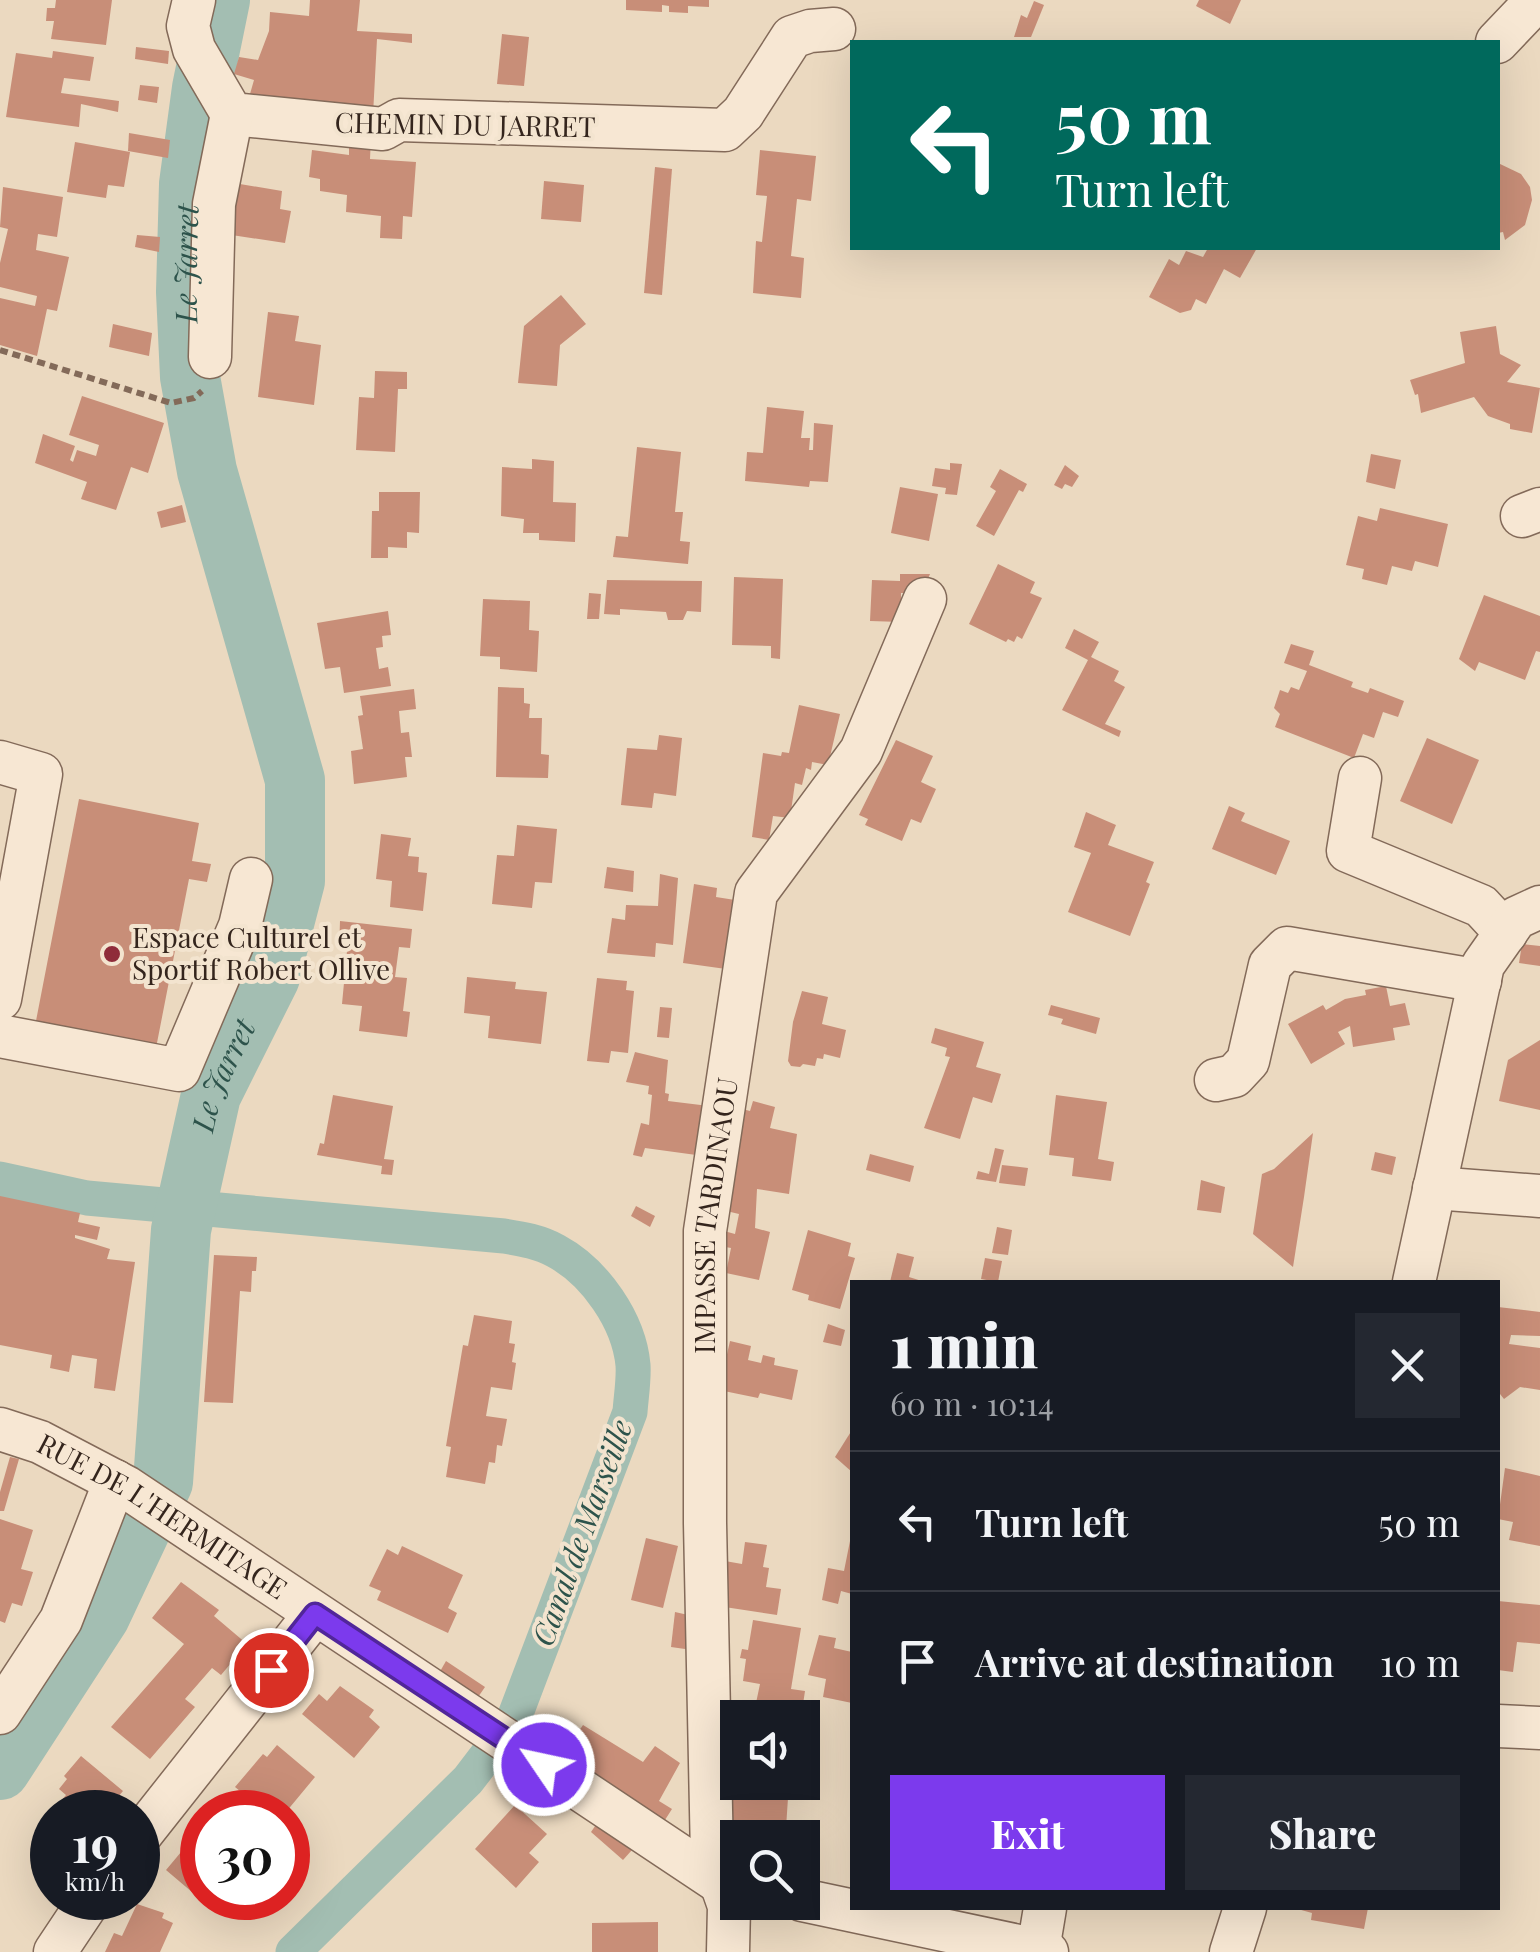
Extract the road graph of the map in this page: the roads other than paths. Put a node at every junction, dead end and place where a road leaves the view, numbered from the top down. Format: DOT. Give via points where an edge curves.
graph roads {
  1 [pos="194,0"];
  2 [pos="1536,0"];
  3 [pos="834,29"];
  4 [pos="1499,40"];
  5 [pos="214,82"];
  6 [pos="210,357"];
  7 [pos="925,598"];
  8 [pos="0,762"];
  9 [pos="1360,778"];
  10 [pos="251,879"];
  11 [pos="1540,907"];
  12 [pos="1490,960"];
  13 [pos="0,999"];
  14 [pos="0,1036"];
  15 [pos="1216,1080"];
  16 [pos="1434,1188"];
  17 [pos="1540,1196"];
  18 [pos="1414,1280"];
  19 [pos="0,1429"];
  20 [pos="120,1484"];
  21 [pos="315,1614"];
  22 [pos="0,1713"];
  23 [pos="1500,1726"];
  24 [pos="1540,1728"];
  25 [pos="160,1810"];
  26 [pos="720,1870"];
  27 [pos="720,1879"];
  28 [pos="820,1904"];
  29 [pos="1045,1910"];
  30 [pos="1244,1910"];
  31 [pos="76,1920"];
  32 [pos="729,1920"];
  33 [pos="1042,1951"];
  34 [pos="55,1952"];
  35 [pos="728,1952"];
  36 [pos="1231,1952"];
  1 -- 5 [label="street" via="188,26"];
  2 -- 4 [label="street"];
  3 -- 5 [label="street, CHEMIN DU JARRET" via="792,36 725,130 399,120 383,129"];
  5 -- 6 [label="street"];
  7 -- 26 [label="street, IMPASSE TARDINAOU" via="861,752 756,892 705,1231 708,1706 712,1856"];
  8 -- 13 [label="street" via="41,774"];
  9 -- 12 [label="street" via="1348,850 1481,906"];
  10 -- 14 [label="street" via="240,926 179,1070"];
  11 -- 12 [label="street" via="1516,918"];
  12 -- 15 [label="street" via="1287,948 1270,965 1248,1062 1234,1076"];
  12 -- 16 [label="street"];
  16 -- 17 [label="street"];
  16 -- 18 [label="street"];
  19 -- 20 [label="street, RUE DE L'HERMITAGE"];
  20 -- 21 [label="street, RUE DE L'HERMITAGE"];
  20 -- 22 [label="street" via="61,1620"];
  21 -- 25 [label="street"];
  21 -- 27 [label="street, RUE DE L'HERMITAGE"];
  23 -- 24 [label="street"];
  28 -- 33 [label="street"];
  29 -- 33 [label="street"];
  30 -- 36 [label="street"];
  31 -- 34 [label="street"];
  32 -- 35 [label="street, IMPASSE TARDINAOU"];
}
